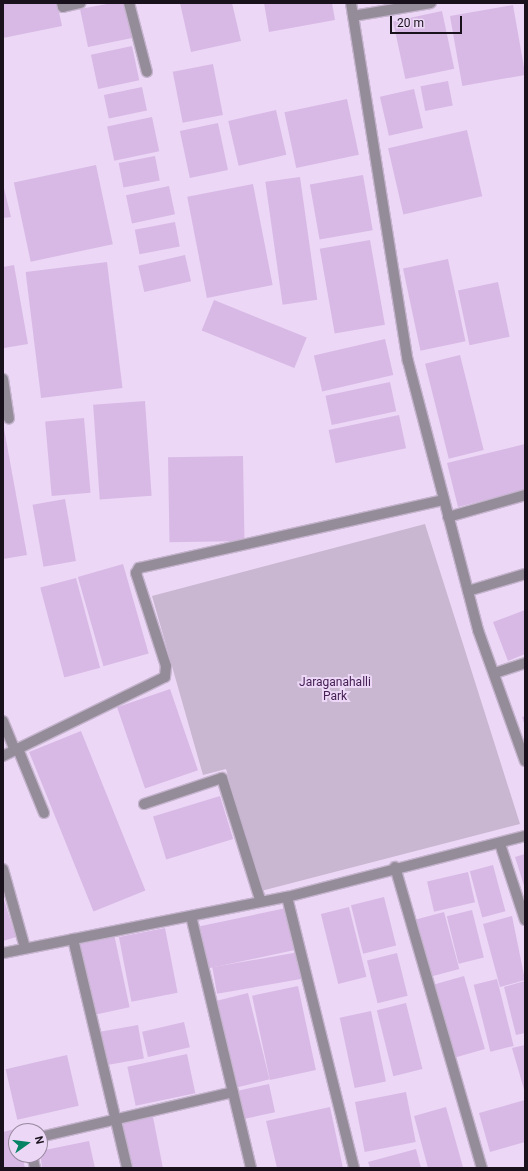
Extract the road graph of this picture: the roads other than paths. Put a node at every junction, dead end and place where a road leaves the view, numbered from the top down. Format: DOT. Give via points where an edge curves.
graph roads {
  1 [pos="62,3"];
  2 [pos="81,3"];
  3 [pos="129,3"];
  4 [pos="351,3"];
  5 [pos="431,3"];
  6 [pos="353,16"];
  7 [pos="147,72"];
  8 [pos="3,378"];
  9 [pos="9,419"];
  10 [pos="525,495"];
  11 [pos="444,500"];
  12 [pos="448,517"];
  13 [pos="525,574"];
  14 [pos="468,591"];
  15 [pos="525,663"];
  16 [pos="495,674"];
  17 [pos="3,720"];
  18 [pos="16,749"];
  19 [pos="3,756"];
  20 [pos="525,761"];
  21 [pos="144,804"];
  22 [pos="44,813"];
  23 [pos="525,836"];
  24 [pos="500,844"];
  25 [pos="395,867"];
  26 [pos="3,869"];
  27 [pos="287,897"];
  28 [pos="260,900"];
  29 [pos="191,916"];
  30 [pos="525,920"];
  31 [pos="73,939"];
  32 [pos="25,948"];
  33 [pos="3,953"];
  34 [pos="233,1092"];
  35 [pos="116,1120"];
  36 [pos="48,1135"];
  37 [pos="127,1168"];
  38 [pos="251,1168"];
  39 [pos="354,1168"];
  40 [pos="482,1168"];
  1 -- 2 [label="street" via="63,7"];
  3 -- 7 [label="street"];
  4 -- 6 [label="street"];
  5 -- 6 [label="street"];
  6 -- 11 [label="street" via="408,362"];
  8 -- 9 [label="street"];
  10 -- 12 [label="street"];
  11 -- 12 [label="street"];
  11 -- 18 [label="street" via="139,568 136,574 166,666 165,677"];
  12 -- 14 [label="street"];
  13 -- 14 [label="street"];
  14 -- 16 [label="street"];
  15 -- 16 [label="street"];
  16 -- 20 [label="street"];
  17 -- 18 [label="street"];
  18 -- 19 [label="street"];
  18 -- 22 [label="street"];
  21 -- 28 [label="street" via="222,778"];
  23 -- 24 [label="street"];
  24 -- 25 [label="street"];
  24 -- 30 [label="street"];
  25 -- 27 [label="street"];
  25 -- 40 [label="street"];
  26 -- 32 [label="street"];
  27 -- 28 [label="street"];
  27 -- 39 [label="street"];
  28 -- 29 [label="street"];
  29 -- 31 [label="street"];
  29 -- 34 [label="street"];
  31 -- 32 [label="street"];
  31 -- 35 [label="street"];
  32 -- 33 [label="street"];
  34 -- 35 [label="street"];
  34 -- 38 [label="street"];
  35 -- 36 [label="street"];
  35 -- 37 [label="street"];
}
